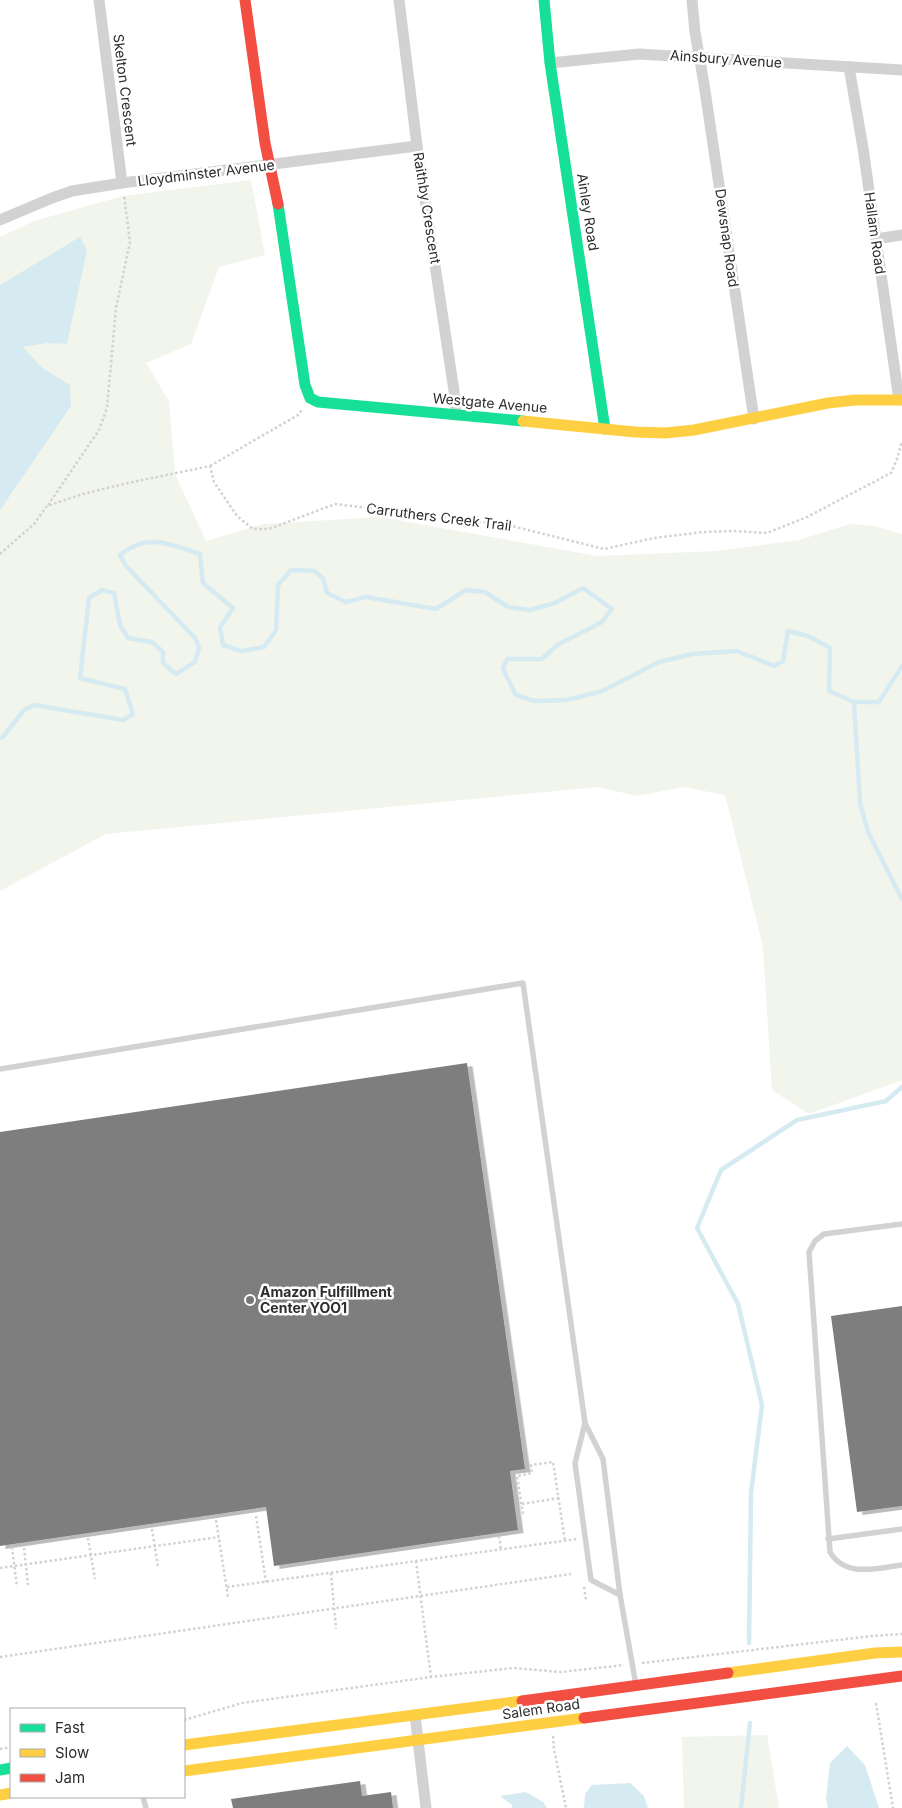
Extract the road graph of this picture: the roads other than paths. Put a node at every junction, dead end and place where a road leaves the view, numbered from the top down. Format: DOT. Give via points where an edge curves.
graph roads {
  1 [pos="99,0"];
  2 [pos="244,0"];
  3 [pos="398,0"];
  4 [pos="544,0"];
  5 [pos="692,0"];
  6 [pos="700,58"];
  7 [pos="550,63"];
  8 [pos="850,67"];
  9 [pos="902,70"];
  10 [pos="417,146"];
  11 [pos="270,165"];
  12 [pos="122,183"];
  13 [pos="0,220"];
  14 [pos="902,235"];
  15 [pos="876,239"];
  16 [pos="901,400"];
  17 [pos="456,415"];
  18 [pos="754,419"];
  19 [pos="605,429"];
  20 [pos="0,1068"];
  21 [pos="902,1224"];
  22 [pos="585,1423"];
  23 [pos="902,1529"];
  24 [pos="828,1539"];
  25 [pos="902,1565"];
  26 [pos="620,1595"];
  27 [pos="902,1652"];
  28 [pos="902,1676"];
  29 [pos="636,1686"];
  30 [pos="415,1716"];
  31 [pos="418,1740"];
  32 [pos="185,1745"];
  33 [pos="185,1771"];
  34 [pos="426,1808"];
  1 -- 12 [label="street, Skelton Crescent"];
  2 -- 11 [label="main road"];
  3 -- 10 [label="street, Raithby Crescent"];
  4 -- 7 [label="main road, Ainley Road"];
  5 -- 6 [label="street, Dewsnap Road"];
  6 -- 7 [label="street, Ainsbury Avenue" via="639,54"];
  6 -- 8 [label="street, Ainsbury Avenue"];
  6 -- 18 [label="street, Dewsnap Road"];
  7 -- 19 [label="main road, Ainley Road"];
  8 -- 9 [label="street, Ainsbury Avenue"];
  8 -- 15 [label="street, Hallam Road"];
  10 -- 11 [label="street, Lloydminster Avenue"];
  10 -- 17 [label="street, Raithby Crescent"];
  11 -- 12 [label="street, Lloydminster Avenue"];
  11 -- 17 [label="main road, Westgate Avenue" via="305,385 310,398 318,402"];
  12 -- 13 [label="street, Lloydminster Avenue" via="72,191"];
  14 -- 15 [label="street"];
  15 -- 16 [label="street, Hallam Road"];
  16 -- 18 [label="main road, Westgate Avenue" via="828,403"];
  17 -- 19 [label="main road, Westgate Avenue"];
  18 -- 19 [label="main road, Westgate Avenue" via="665,433"];
  20 -- 22 [label="lane" via="523,983"];
  21 -- 24 [label="lane" via="824,1234 814,1241 809,1252"];
  22 -- 26 [label="lane" via="603,1459"];
  22 -- 26 [label="lane" via="574,1463 592,1580"];
  23 -- 24 [label="lane"];
  24 -- 25 [label="lane" via="830,1552 844,1566 856,1570"];
  26 -- 29 [label="lane"];
  27 -- 29 [label="main road, Salem Road"];
  28 -- 31 [label="main road, Salem Road"];
  29 -- 30 [label="main road, Salem Road"];
  30 -- 31 [label="street"];
  30 -- 32 [label="main road, Salem Road"];
  31 -- 33 [label="main road, Salem Road"];
  31 -- 34 [label="street"];
}
